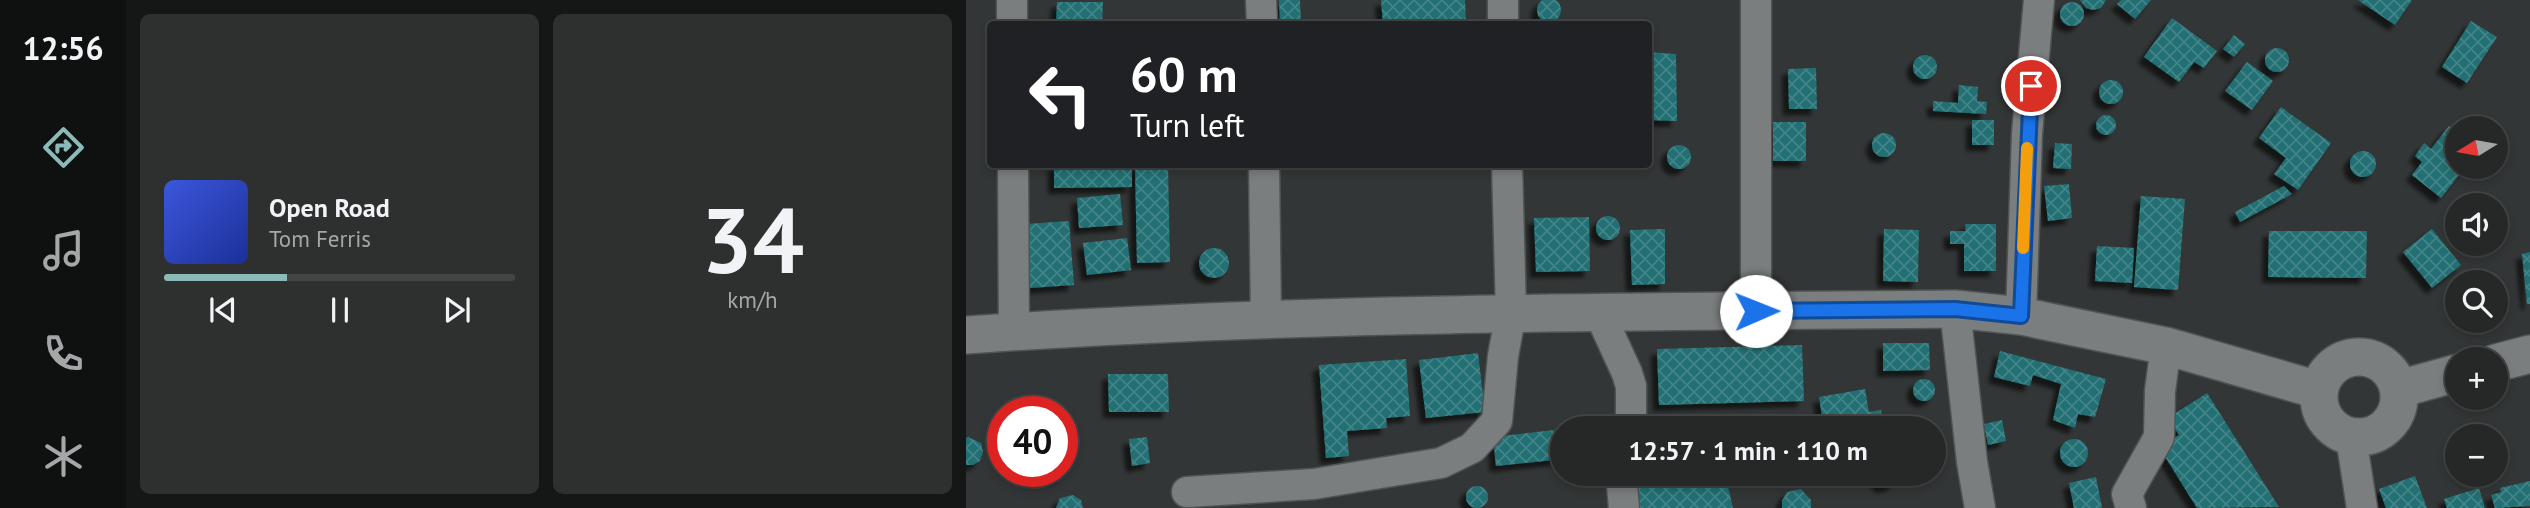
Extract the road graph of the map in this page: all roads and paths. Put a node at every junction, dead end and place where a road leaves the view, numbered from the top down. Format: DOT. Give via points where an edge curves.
graph roads {
  1 [pos="1012,0"];
  2 [pos="1261,0"];
  3 [pos="1503,0"];
  4 [pos="1756,0"];
  5 [pos="2039,0"];
  6 [pos="1012,21"];
  7 [pos="1262,21"];
  8 [pos="1503,21"];
  9 [pos="1013,168"];
  10 [pos="1264,168"];
  11 [pos="1507,168"];
  12 [pos="1955,309"];
  13 [pos="1756,311"];
  14 [pos="1599,312"];
  15 [pos="1511,313"];
  16 [pos="2021,316"];
  17 [pos="1266,319"];
  18 [pos="1014,332"];
  19 [pos="966,335"];
  20 [pos="2166,346"];
  21 [pos="2530,354"];
  22 [pos="2508,360"];
  23 [pos="2445,376"];
  24 [pos="2399,389"];
  25 [pos="2318,390"];
  26 [pos="1631,416"];
  27 [pos="2351,437"];
  28 [pos="1622,486"];
  29 [pos="1187,492"];
  30 [pos="1624,508"];
  31 [pos="1980,508"];
  32 [pos="2131,508"];
  33 [pos="2362,508"];
  1 -- 6 [label="street"];
  2 -- 7 [label="street"];
  3 -- 8 [label="street"];
  4 -- 13 [label="street"];
  5 -- 16 [label="street" via="2027,134"];
  9 -- 18 [label="street"];
  10 -- 17 [label="street"];
  11 -- 15 [label="street"];
  12 -- 13 [label="street"];
  12 -- 16 [label="street"];
  12 -- 31 [label="street"];
  13 -- 14 [label="street"];
  14 -- 15 [label="street"];
  14 -- 26 [label="street" via="1631,386"];
  15 -- 17 [label="street"];
  15 -- 29 [label="street" via="1497,421 1472,448 1441,463 1327,482"];
  16 -- 20 [label="street"];
  17 -- 18 [label="street"];
  18 -- 19 [label="street"];
  20 -- 25 [label="street"];
  20 -- 32 [label="street" via="2159,437 2127,494"];
  21 -- 22 [label="street"];
  23 -- 24 [label="street"];
  24 -- 25 [label="street" via="2381,363 2351,357 2336,363"];
  24 -- 27 [label="street" via="2393,419 2381,431"];
  25 -- 27 [label="street" via="2325,420"];
  27 -- 33 [label="street"];
  28 -- 30 [label="street"];
}
